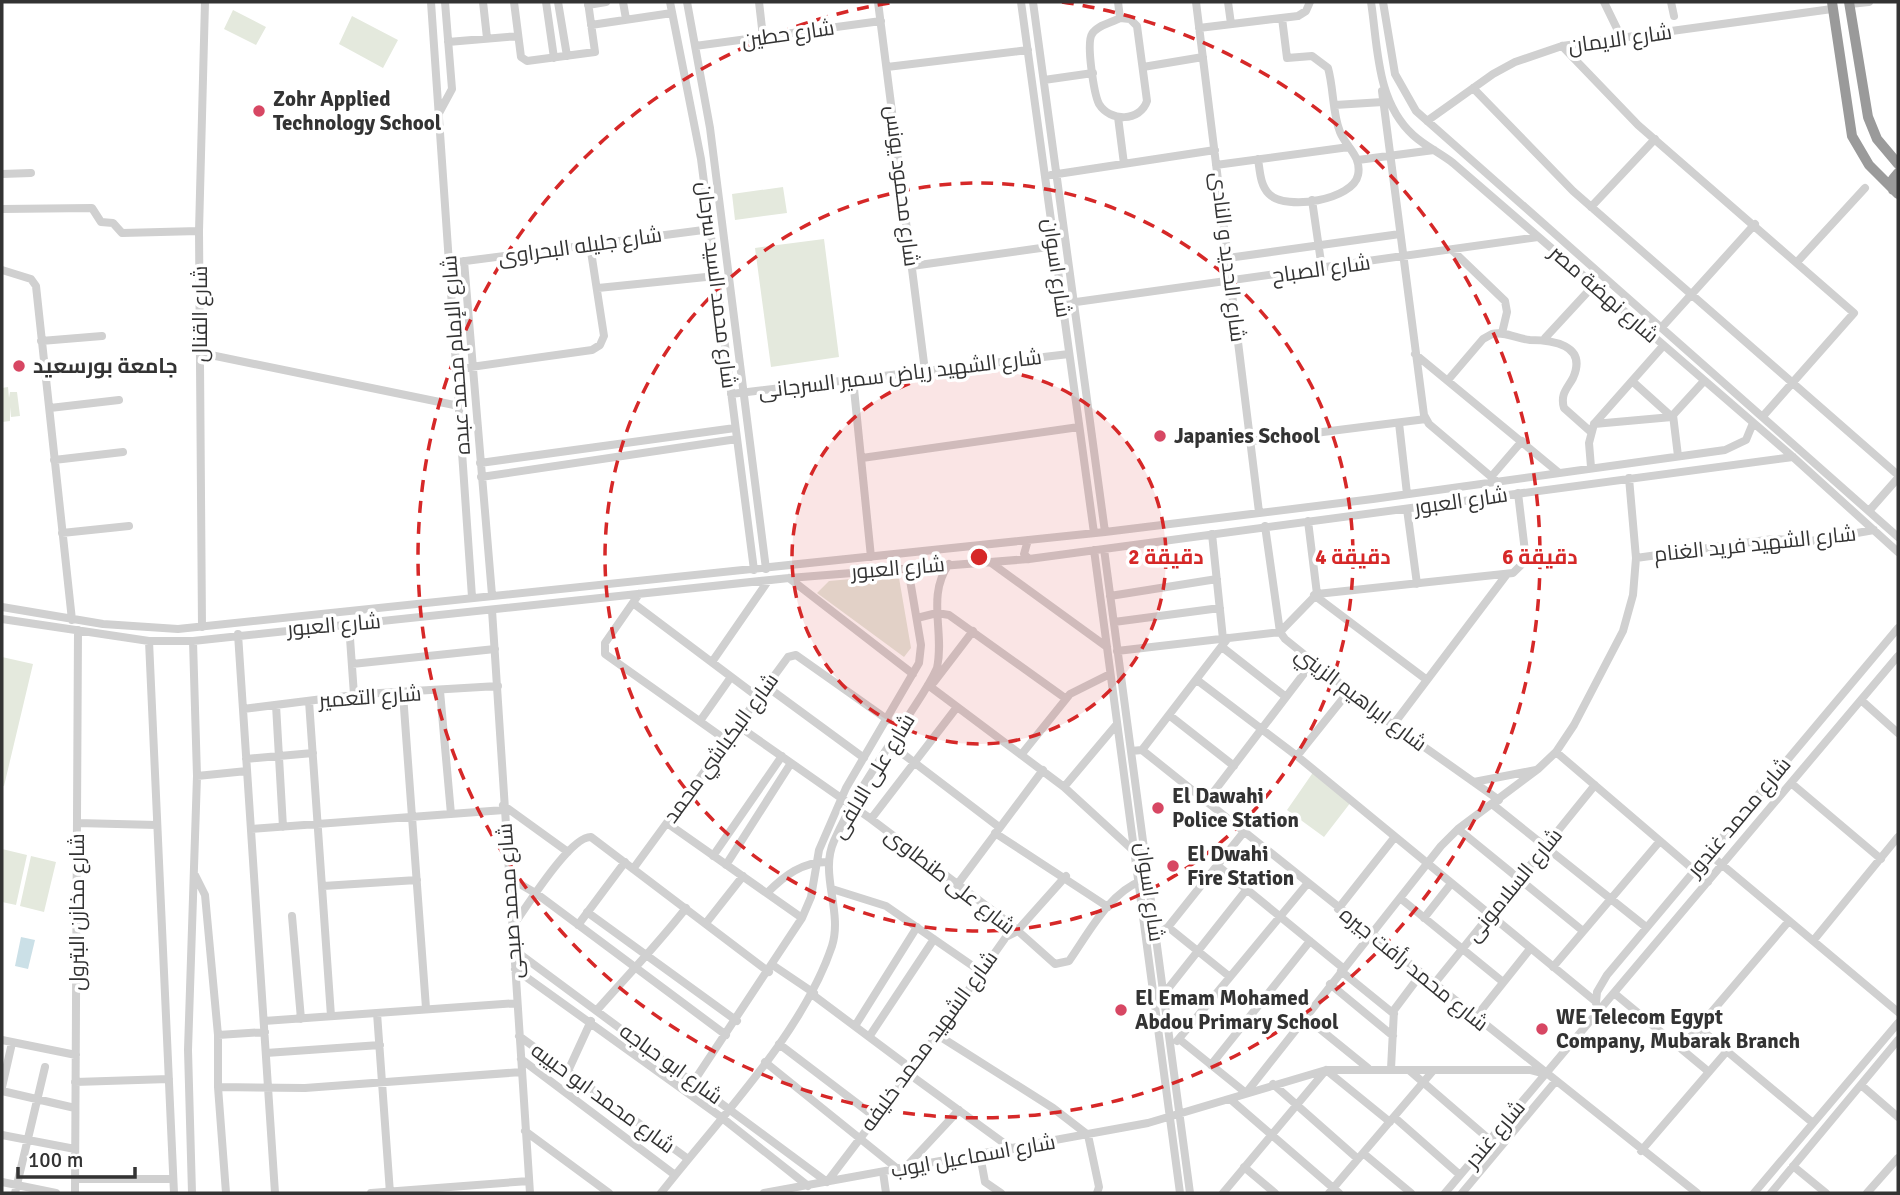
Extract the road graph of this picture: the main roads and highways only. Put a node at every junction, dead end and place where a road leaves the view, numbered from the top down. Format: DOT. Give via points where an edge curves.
graph roads {
  1 [pos="1850,3"];
  2 [pos="1832,5"];
  3 [pos="1885,149"];
  4 [pos="1898,164"];
  5 [pos="1869,165"];
  6 [pos="1898,173"];
  7 [pos="1896,192"];
  1 -- 3 [label="highway" via="1868,117"];
  2 -- 5 [label="highway" via="1849,126"];
  3 -- 4 [label="highway"];
  3 -- 5 [label="highway" via="1882,159"];
  5 -- 7 [label="highway"];
  6 -- 7 [label="highway" via="1893,179"];
}
